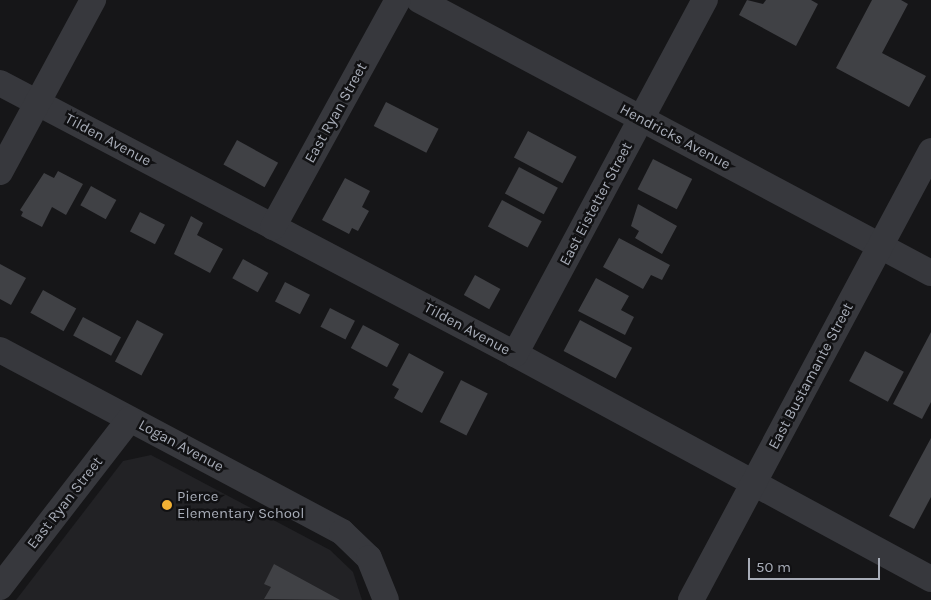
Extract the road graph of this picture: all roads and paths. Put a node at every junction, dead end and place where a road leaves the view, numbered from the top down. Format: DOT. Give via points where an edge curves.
graph roads {
  1 [pos="93,0"];
  2 [pos="398,0"];
  3 [pos="419,0"];
  4 [pos="705,0"];
  5 [pos="0,83"];
  6 [pos="37,103"];
  7 [pos="641,119"];
  8 [pos="931,152"];
  9 [pos="0,172"];
  10 [pos="273,227"];
  11 [pos="880,246"];
  12 [pos="931,273"];
  13 [pos="0,350"];
  14 [pos="515,354"];
  15 [pos="130,419"];
  16 [pos="753,484"];
  17 [pos="931,579"];
  18 [pos="0,587"];
  19 [pos="386,600"];
  20 [pos="691,600"];
  1 -- 6 [label="street"];
  2 -- 10 [label="street, East Ryan Street"];
  3 -- 7 [label="street, Hendricks Avenue"];
  4 -- 7 [label="street, East Eistetter Street"];
  5 -- 6 [label="street, Tilden Avenue"];
  6 -- 9 [label="street"];
  6 -- 10 [label="street, Tilden Avenue"];
  7 -- 11 [label="street, Hendricks Avenue"];
  7 -- 14 [label="street, East Eistetter Street"];
  8 -- 11 [label="street, East Bustamante Street"];
  10 -- 14 [label="street, Tilden Avenue"];
  11 -- 12 [label="street, Hendricks Avenue"];
  11 -- 16 [label="street, East Bustamante Street"];
  13 -- 15 [label="street, Logan Avenue"];
  14 -- 16 [label="street, Tilden Avenue"];
  15 -- 18 [label="street, East Ryan Street"];
  15 -- 19 [label="street, Logan Avenue" via="342,532 369,558"];
  16 -- 17 [label="street, Tilden Avenue"];
  16 -- 20 [label="street, East Bustamante Street"];
}
